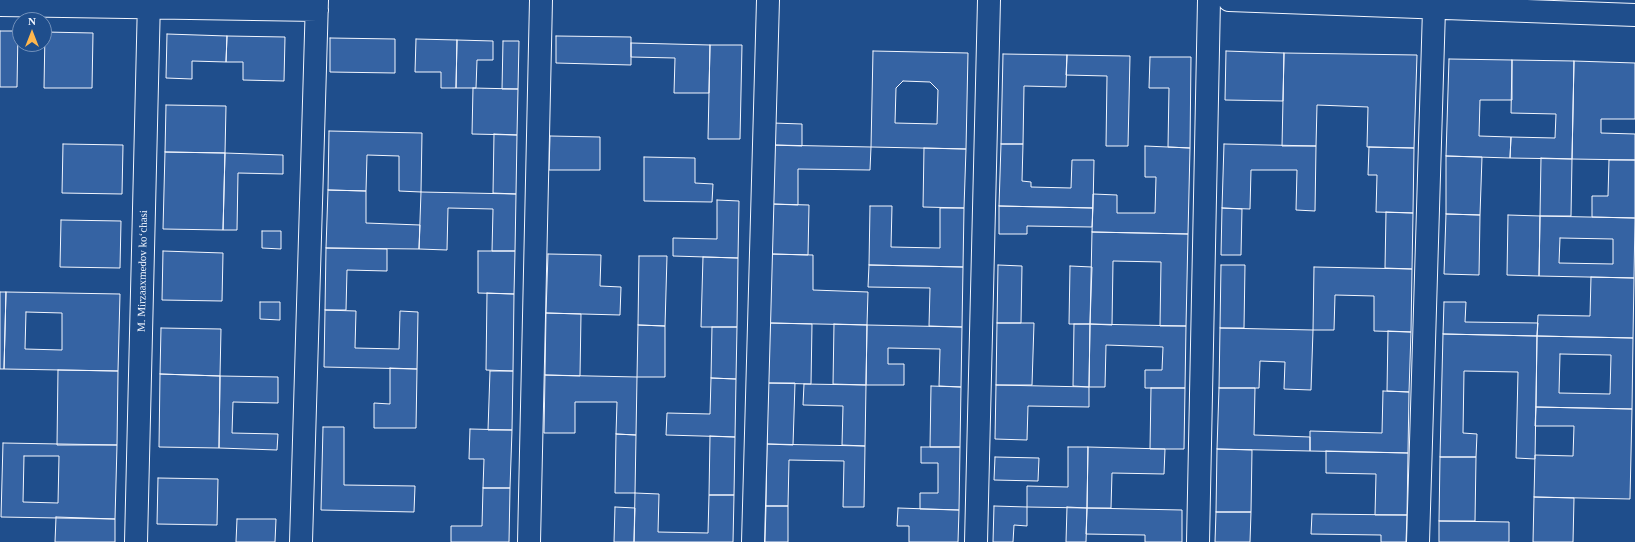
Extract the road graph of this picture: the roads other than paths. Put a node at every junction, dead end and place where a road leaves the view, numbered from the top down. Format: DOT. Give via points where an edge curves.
graph roads {
  1 [pos="541,0"];
  2 [pos="768,0"];
  3 [pos="989,0"];
  4 [pos="1209,0"];
  5 [pos="1229,0"];
  6 [pos="1375,3"];
  7 [pos="149,4"];
  8 [pos="0,5"];
  9 [pos="317,5"];
  10 [pos="1593,7"];
  11 [pos="1434,9"];
  12 [pos="1635,15"];
  13 [pos="136,542"];
  14 [pos="301,542"];
  15 [pos="529,542"];
  16 [pos="753,542"];
  17 [pos="976,542"];
  18 [pos="1198,542"];
  19 [pos="1418,542"];
  1 -- 15 [label="street"];
  2 -- 16 [label="street"];
  3 -- 17 [label="street"];
  4 -- 18 [label="street"];
  5 -- 6 [label="street"];
  6 -- 11 [label="street"];
  7 -- 8 [label="street"];
  7 -- 9 [label="street"];
  7 -- 13 [label="street, M. Mirzaaxmedov koʻchasi"];
  9 -- 14 [label="street"];
  10 -- 11 [label="street"];
  10 -- 12 [label="street"];
  11 -- 19 [label="street"];
}
